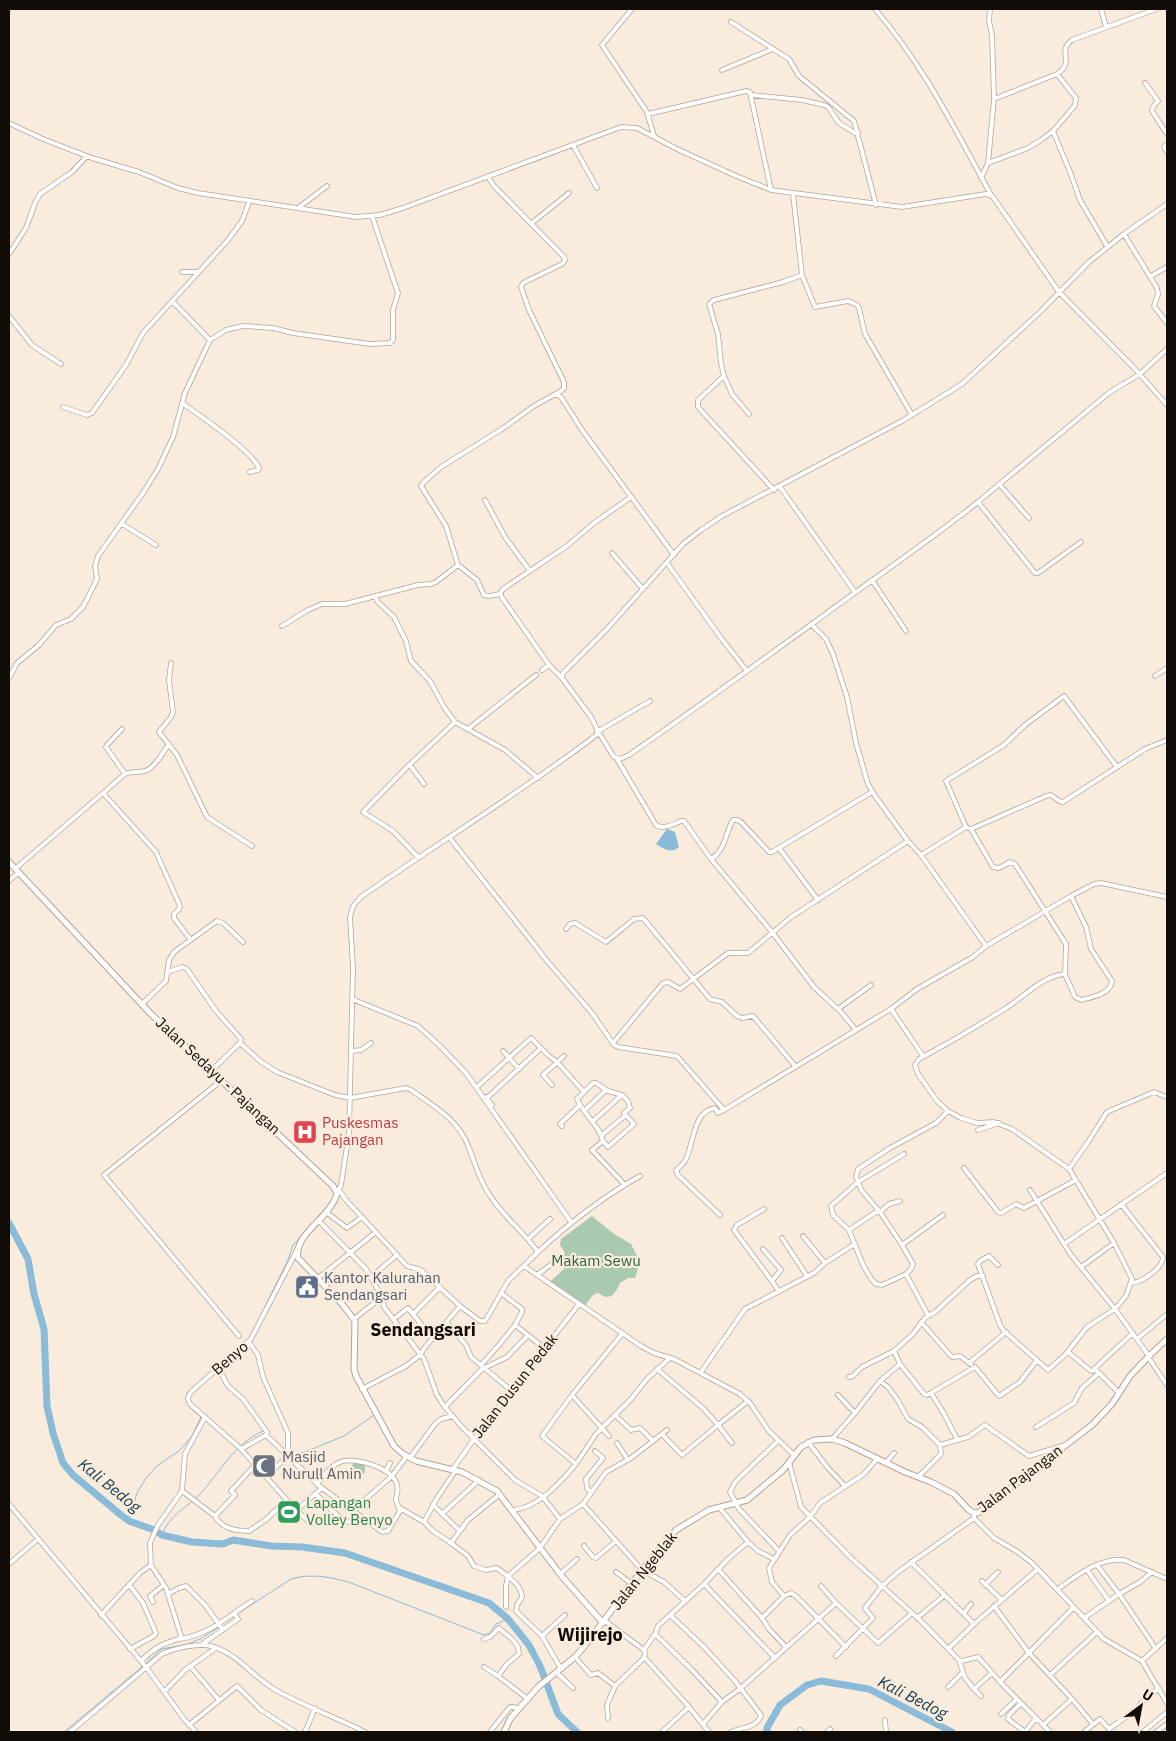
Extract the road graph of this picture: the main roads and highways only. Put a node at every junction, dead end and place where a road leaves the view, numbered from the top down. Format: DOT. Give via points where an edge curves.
graph roads {
  1 [pos="9,862"];
  2 [pos="1167,1339"];
  3 [pos="794,1455"];
  4 [pos="604,1622"];
  5 [pos="503,1732"];
  1 -- 4 [label="main road, Jalan Sedayu - Pajangan" via="142,1004 338,1191 326,1212 304,1237 297,1250 299,1261 354,1319 356,1376 394,1446 409,1457 455,1470 494,1488 560,1574"];
  2 -- 3 [label="main road, Jalan Pajangan" via="1130,1376 1109,1408 1092,1425 974,1516 952,1492 845,1443 832,1439 814,1440"];
  3 -- 4 [label="main road, Jalan Ngeblak" via="744,1502 699,1515 676,1530"];
  4 -- 5 [label="main road, Jalan Ngeblak" via="575,1657 541,1684 510,1719"];
}
